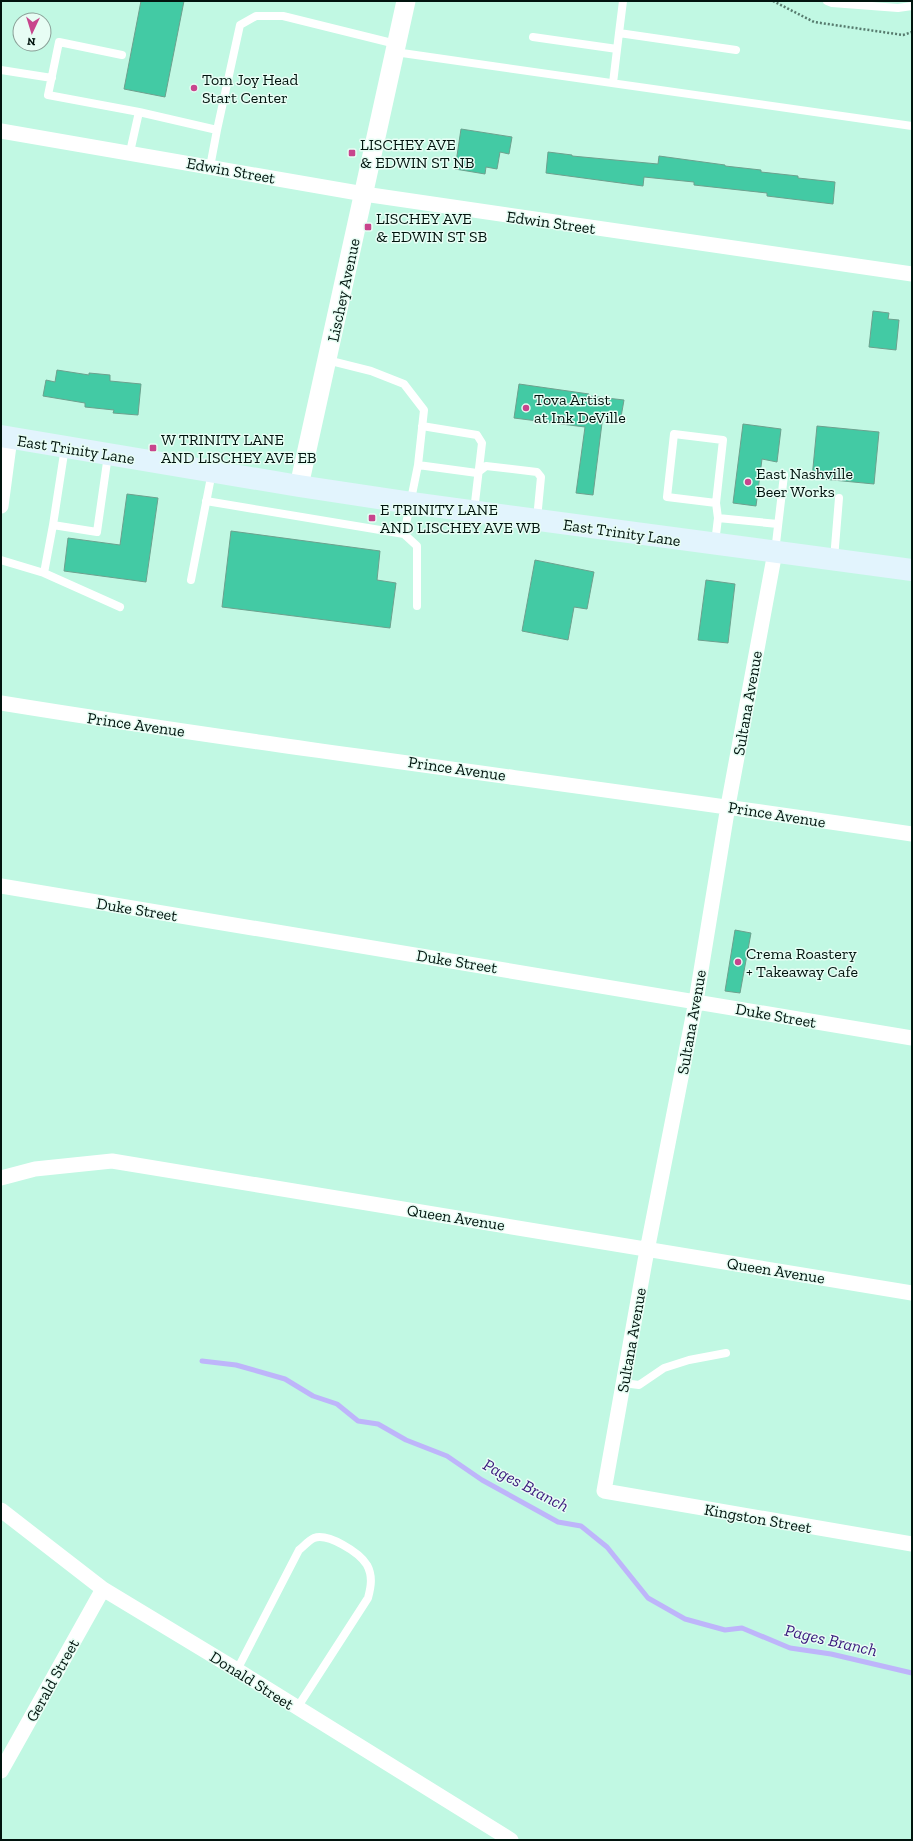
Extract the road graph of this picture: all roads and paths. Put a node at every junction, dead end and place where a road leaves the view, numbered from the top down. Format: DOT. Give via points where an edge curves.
graph roads {
  1 [pos="406,1"];
  2 [pos="623,1"];
  3 [pos="773,1"];
  4 [pos="827,1"];
  5 [pos="912,6"];
  6 [pos="912,32"];
  7 [pos="619,33"];
  8 [pos="533,37"];
  9 [pos="396,48"];
  10 [pos="617,49"];
  11 [pos="736,50"];
  12 [pos="122,55"];
  13 [pos="1,70"];
  14 [pos="52,78"];
  15 [pos="613,83"];
  16 [pos="139,112"];
  17 [pos="912,126"];
  18 [pos="1,130"];
  19 [pos="217,130"];
  20 [pos="130,152"];
  21 [pos="210,167"];
  22 [pos="364,194"];
  23 [pos="912,274"];
  24 [pos="327,360"];
  25 [pos="422,426"];
  26 [pos="5,437"];
  27 [pos="65,447"];
  28 [pos="109,454"];
  29 [pos="418,464"];
  30 [pos="212,472"];
  31 [pos="478,473"];
  32 [pos="784,475"];
  33 [pos="299,486"];
  34 [pos="839,498"];
  35 [pos="206,501"];
  36 [pos="411,503"];
  37 [pos="716,503"];
  38 [pos="1,506"];
  39 [pos="474,511"];
  40 [pos="718,518"];
  41 [pos="537,520"];
  42 [pos="778,524"];
  43 [pos="53,526"];
  44 [pos="404,534"];
  45 [pos="715,544"];
  46 [pos="775,552"];
  47 [pos="834,559"];
  48 [pos="1,560"];
  49 [pos="912,570"];
  50 [pos="44,573"];
  51 [pos="191,580"];
  52 [pos="417,606"];
  53 [pos="120,607"];
  54 [pos="1,703"];
  55 [pos="728,806"];
  56 [pos="912,834"];
  57 [pos="1,886"];
  58 [pos="696,1001"];
  59 [pos="912,1038"];
  60 [pos="1,1178"];
  61 [pos="647,1248"];
  62 [pos="912,1293"];
  63 [pos="726,1353"];
  64 [pos="623,1383"];
  65 [pos="604,1491"];
  66 [pos="1,1510"];
  67 [pos="912,1544"];
  68 [pos="103,1590"];
  69 [pos="237,1670"];
  70 [pos="297,1708"];
  71 [pos="1,1771"];
  72 [pos="510,1840"];
  1 -- 9 [label="street, Lischey Avenue"];
  2 -- 7 [label="lane"];
  3 -- 6 [label="path" via="814,22 903,35"];
  4 -- 5 [label="lane" via="898,8"];
  7 -- 10 [label="lane"];
  7 -- 11 [label="lane"];
  8 -- 10 [label="lane"];
  9 -- 15 [label="lane"];
  9 -- 19 [label="lane" via="283,16 256,16 240,25"];
  9 -- 22 [label="street, Lischey Avenue"];
  10 -- 15 [label="lane"];
  12 -- 14 [label="lane" via="59,42"];
  13 -- 14 [label="lane"];
  14 -- 16 [label="lane" via="48,95"];
  15 -- 17 [label="lane"];
  16 -- 19 [label="lane"];
  16 -- 20 [label="lane"];
  18 -- 20 [label="street, Edwin Street"];
  19 -- 21 [label="lane"];
  20 -- 21 [label="street, Edwin Street"];
  21 -- 22 [label="street, Edwin Street"];
  22 -- 23 [label="street, Edwin Street"];
  22 -- 24 [label="street, Lischey Avenue"];
  24 -- 25 [label="lane" via="371,371 404,384 424,410"];
  24 -- 33 [label="street, Lischey Avenue"];
  25 -- 29 [label="lane"];
  25 -- 31 [label="lane" via="477,435 482,443"];
  26 -- 27 [label="main road, East Trinity Lane"];
  26 -- 38 [label="street"];
  27 -- 28 [label="main road, East Trinity Lane"];
  27 -- 43 [label="lane"];
  28 -- 30 [label="main road, East Trinity Lane"];
  28 -- 43 [label="lane" via="97,532"];
  29 -- 31 [label="lane"];
  29 -- 36 [label="lane"];
  30 -- 33 [label="main road, East Trinity Lane"];
  30 -- 35 [label="lane"];
  31 -- 39 [label="lane"];
  31 -- 41 [label="lane" via="486,466 537,472 541,477"];
  32 -- 42 [label="lane"];
  33 -- 36 [label="main road, East Trinity Lane"];
  34 -- 47 [label="lane"];
  35 -- 44 [label="lane"];
  35 -- 51 [label="lane"];
  36 -- 39 [label="main road, East Trinity Lane"];
  36 -- 44 [label="lane"];
  37 -- 37 [label="lane" via="723,440 674,434 667,496"];
  37 -- 40 [label="lane"];
  39 -- 41 [label="main road, East Trinity Lane"];
  40 -- 42 [label="lane"];
  40 -- 45 [label="lane"];
  41 -- 45 [label="main road, East Trinity Lane"];
  42 -- 46 [label="lane"];
  43 -- 50 [label="lane"];
  44 -- 52 [label="lane" via="417,546"];
  45 -- 46 [label="main road, East Trinity Lane"];
  46 -- 47 [label="main road, East Trinity Lane"];
  46 -- 55 [label="street, Sultana Avenue"];
  47 -- 49 [label="main road, East Trinity Lane"];
  48 -- 50 [label="lane"];
  50 -- 53 [label="lane"];
  54 -- 55 [label="street, Prince Avenue" via="148,726"];
  55 -- 56 [label="street, Prince Avenue"];
  55 -- 58 [label="street, Sultana Avenue"];
  57 -- 58 [label="street, Duke Street"];
  58 -- 59 [label="street, Duke Street"];
  58 -- 61 [label="street, Sultana Avenue"];
  60 -- 61 [label="street, Queen Avenue" via="34,1169 112,1161"];
  61 -- 62 [label="street, Queen Avenue"];
  61 -- 64 [label="street, Sultana Avenue"];
  63 -- 64 [label="lane" via="664,1368 639,1385"];
  64 -- 65 [label="street, Sultana Avenue"];
  65 -- 67 [label="street, Kingston Street"];
  66 -- 68 [label="street, Donald Street"];
  68 -- 69 [label="street, Donald Street"];
  68 -- 71 [label="street, Gerald Street"];
  69 -- 70 [label="street, Donald Street"];
  69 -- 70 [label="lane" via="300,1550 313,1538 328,1537 350,1549 367,1564 372,1586 368,1598"];
  70 -- 72 [label="street, Donald Street"];
}
